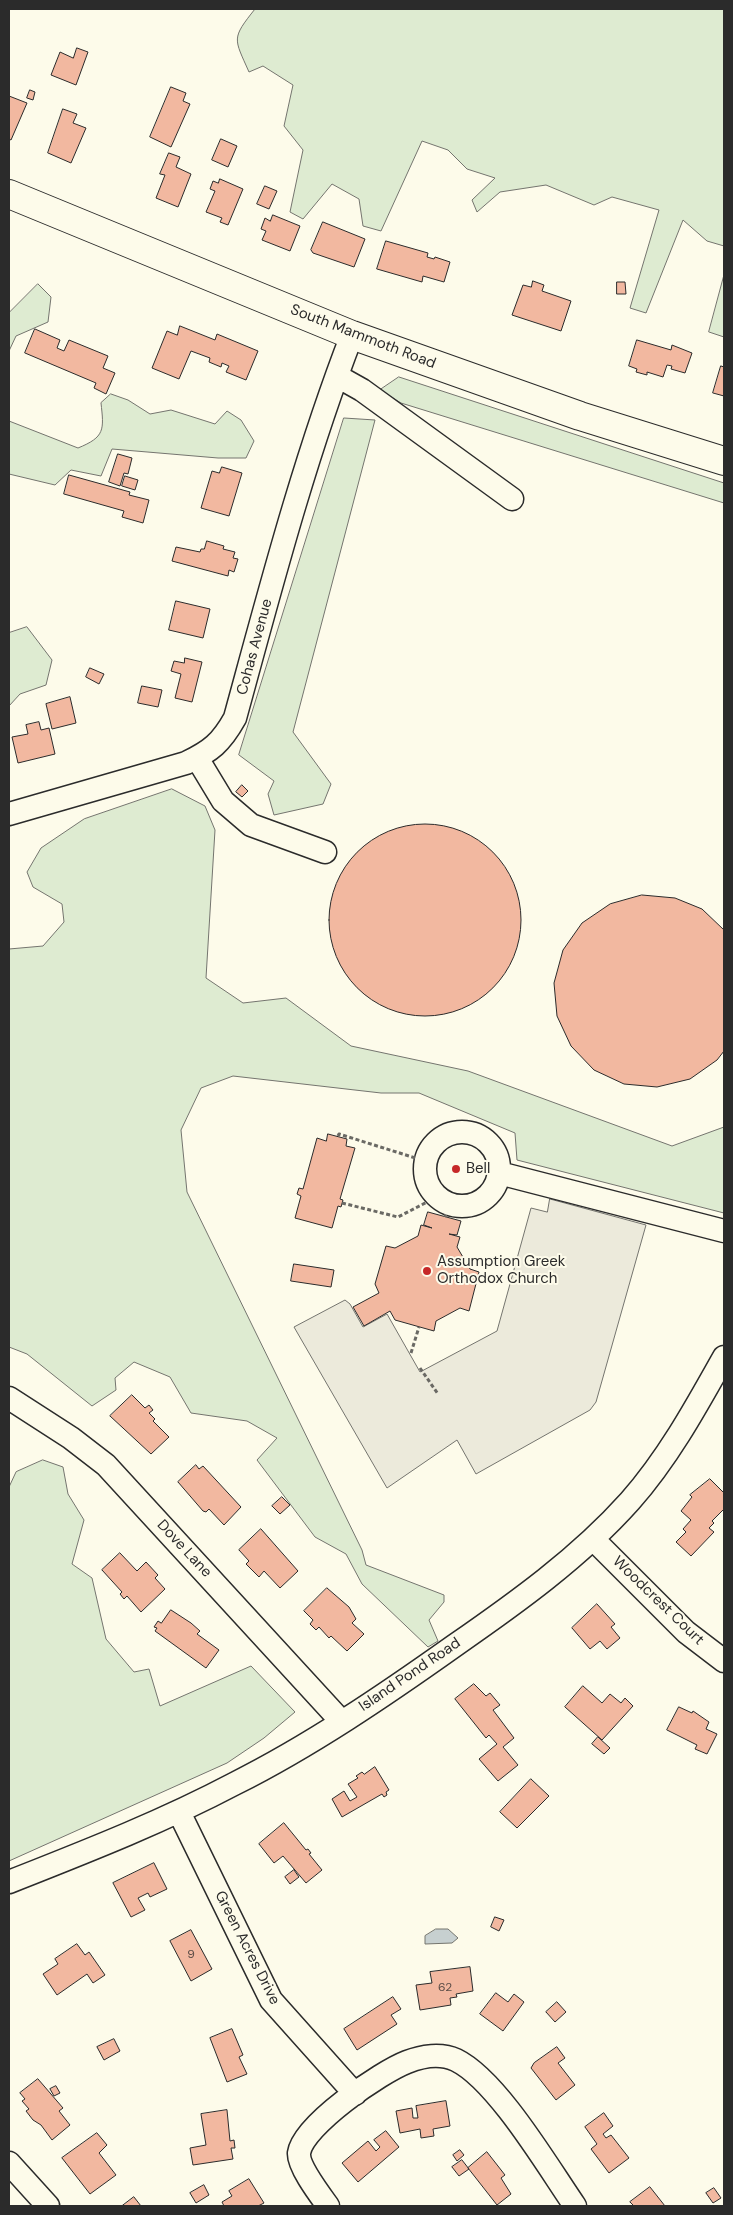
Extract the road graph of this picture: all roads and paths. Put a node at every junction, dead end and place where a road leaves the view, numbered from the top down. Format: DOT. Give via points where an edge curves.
graph roads {
  1 [pos="9,194"];
  2 [pos="352,335"];
  3 [pos="336,376"];
  4 [pos="724,462"];
  5 [pos="512,499"];
  6 [pos="197,758"];
  7 [pos="9,814"];
  8 [pos="325,852"];
  9 [pos="338,1136"];
  10 [pos="425,1160"];
  11 [pos="499,1172"];
  12 [pos="342,1203"];
  13 [pos="437,1206"];
  14 [pos="724,1232"];
  15 [pos="419,1327"];
  16 [pos="411,1353"];
  17 [pos="724,1357"];
  18 [pos="420,1368"];
  19 [pos="438,1394"];
  20 [pos="9,1398"];
  21 [pos="593,1539"];
  22 [pos="724,1662"];
  23 [pos="341,1721"];
  24 [pos="179,1812"];
  25 [pos="9,1882"];
  26 [pos="355,2094"];
  27 [pos="9,2163"];
  28 [pos="48,2206"];
  29 [pos="328,2206"];
  30 [pos="575,2206"];
  1 -- 2 [label="main road, South Mammoth Road"];
  2 -- 3 [label="street, Cohas Avenue"];
  2 -- 4 [label="main road, South Mammoth Road" via="580,416"];
  3 -- 5 [label="street" via="362,390"];
  3 -- 6 [label="street, Cohas Avenue" via="283,542 235,718 224,738"];
  6 -- 7 [label="street, Cohas Avenue"];
  6 -- 8 [label="street" via="224,801 251,825"];
  9 -- 10 [label="path"];
  10 -- 11 [label="street" via="432,1146 441,1138 452,1132 464,1131 476,1134 494,1149"];
  10 -- 13 [label="street" via="426,1180"];
  11 -- 13 [label="street" via="496,1185 478,1203"];
  11 -- 14 [label="street"];
  12 -- 13 [label="path" via="398,1216"];
  15 -- 16 [label="path"];
  17 -- 21 [label="street, Island Pond Road" via="661,1463"];
  18 -- 19 [label="path"];
  20 -- 23 [label="street, Dove Lane" via="106,1465"];
  21 -- 22 [label="street, Woodcrest Court" via="686,1632"];
  21 -- 23 [label="street, Island Pond Road" via="475,1632"];
  23 -- 24 [label="street, Island Pond Road" via="236,1783"];
  24 -- 25 [label="street, Island Pond Road"];
  24 -- 26 [label="street, Green Acres Drive" via="271,2000"];
  26 -- 29 [label="street" via="325,2117 301,2147 301,2165"];
  26 -- 30 [label="street" via="407,2062 442,2056 454,2060 483,2079"];
  27 -- 28 [label="street"];
}
